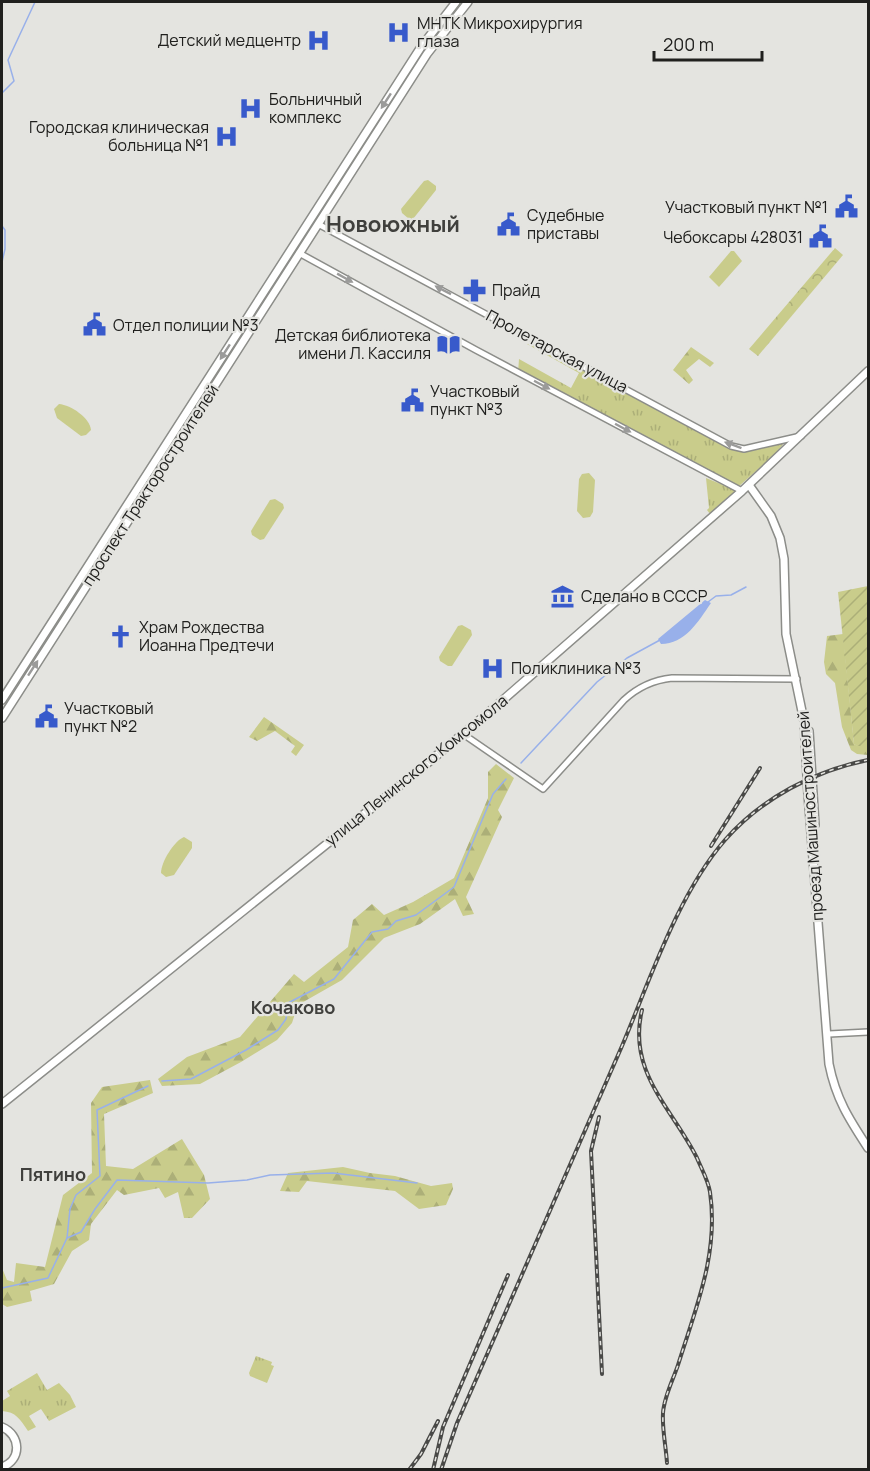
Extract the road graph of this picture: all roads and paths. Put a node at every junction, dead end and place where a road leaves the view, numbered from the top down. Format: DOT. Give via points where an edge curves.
graph roads {
  1 [pos="456,2"];
  2 [pos="468,2"];
  3 [pos="400,79"];
  4 [pos="408,84"];
  5 [pos="373,122"];
  6 [pos="381,126"];
  7 [pos="334,182"];
  8 [pos="342,186"];
  9 [pos="309,221"];
  10 [pos="318,224"];
  11 [pos="294,245"];
  12 [pos="299,253"];
  13 [pos="868,371"];
  14 [pos="801,436"];
  15 [pos="751,484"];
  16 [pos="742,491"];
  17 [pos="125,508"];
  18 [pos="133,513"];
  19 [pos="799,679"];
  20 [pos="2,700"];
  21 [pos="2,718"];
  22 [pos="462,734"];
  23 [pos="868,1032"];
  24 [pos="827,1035"];
  25 [pos="840,1099"];
  26 [pos="2,1104"];
  27 [pos="868,1141"];
  28 [pos="868,1148"];
  29 [pos="2,1427"];
  30 [pos="2,1467"];
  1 -- 3 [label="main road, проспект Тракторостроителей"];
  2 -- 4 [label="main road, проспект Тракторостроителей"];
  3 -- 4 [label="main road"];
  3 -- 5 [label="main road, проспект Тракторостроителей, one-way"];
  4 -- 6 [label="main road, проспект Тракторостроителей"];
  5 -- 6 [label="main road"];
  5 -- 7 [label="main road, проспект Тракторостроителей"];
  6 -- 8 [label="main road, проспект Тракторостроителей"];
  7 -- 8 [label="main road"];
  7 -- 9 [label="main road, проспект Тракторостроителей"];
  8 -- 10 [label="main road, проспект Тракторостроителей"];
  9 -- 10 [label="main road"];
  9 -- 11 [label="main road, проспект Тракторостроителей"];
  10 -- 12 [label="main road, проспект Тракторостроителей"];
  14 -- 10 [label="street, Пролетарская улица, one-way" via="744,448 731,446"];
  11 -- 12 [label="main road"];
  11 -- 17 [label="main road, проспект Тракторостроителей, one-way"];
  12 -- 16 [label="street, one-way"];
  12 -- 18 [label="main road, проспект Тракторостроителей"];
  13 -- 14 [label="main road, улица Ленинского Комсомола"];
  14 -- 15 [label="main road, улица Ленинского Комсомола"];
  15 -- 16 [label="main road, улица Ленинского Комсомола"];
  15 -- 19 [label="main road, проезд Машиностроителей" via="777,524 788,590 786,634"];
  16 -- 22 [label="main road, улица Ленинского Комсомола"];
  17 -- 18 [label="main road"];
  17 -- 20 [label="main road, проспект Тракторостроителей"];
  21 -- 18 [label="main road, проспект Тракторостроителей, one-way"];
  19 -- 22 [label="street" via="672,678 651,682 624,700 543,789"];
  19 -- 24 [label="main road, проезд Машиностроителей"];
  22 -- 26 [label="main road, улица Ленинского Комсомола"];
  23 -- 24 [label="street"];
  24 -- 25 [label="main road, проезд Машиностроителей" via="831,1074"];
  25 -- 27 [label="main road, проезд Машиностроителей"];
  25 -- 28 [label="main road, проезд Машиностроителей"];
  29 -- 30 [label="main road" via="15,1438 17,1449 14,1458"];
}
